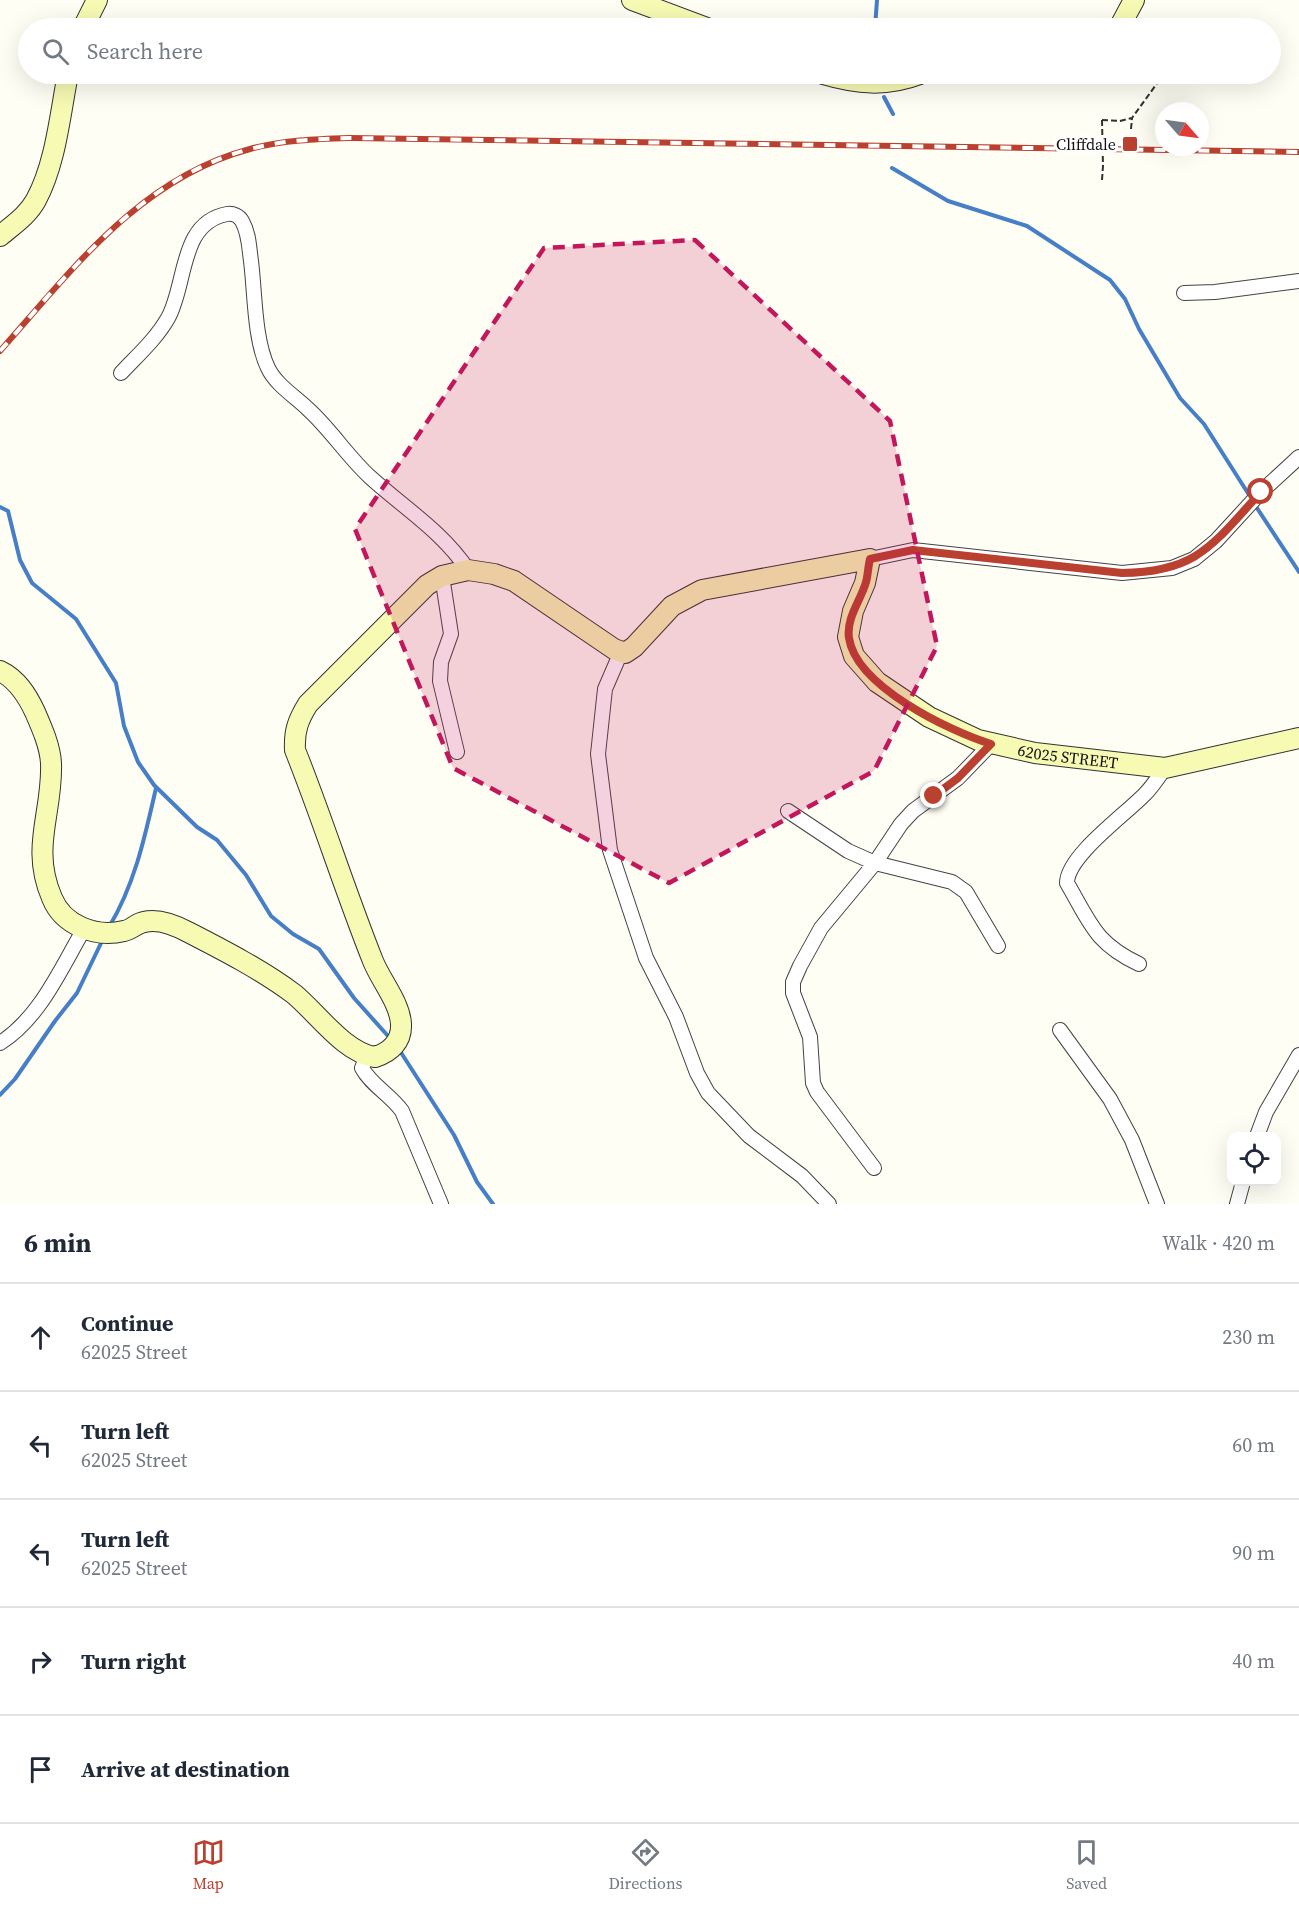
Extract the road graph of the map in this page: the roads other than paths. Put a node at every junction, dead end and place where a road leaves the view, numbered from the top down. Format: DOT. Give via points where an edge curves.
graph roads {
  1 [pos="97,0"];
  2 [pos="632,0"];
  3 [pos="1134,0"];
  4 [pos="88,18"];
  5 [pos="680,18"];
  6 [pos="1124,18"];
  7 [pos="66,84"];
  8 [pos="0,236"];
  9 [pos="1299,281"];
  10 [pos="1184,293"];
  11 [pos="121,373"];
  12 [pos="1299,457"];
  13 [pos="870,559"];
  14 [pos="468,570"];
  15 [pos="442,576"];
  16 [pos="621,652"];
  17 [pos="0,671"];
  18 [pos="1299,738"];
  19 [pos="991,744"];
  20 [pos="457,752"];
  21 [pos="1165,768"];
  22 [pos="788,811"];
  23 [pos="875,863"];
  24 [pos="84,929"];
  25 [pos="998,946"];
  26 [pos="1139,964"];
  27 [pos="1060,1030"];
  28 [pos="0,1043"];
  29 [pos="1299,1055"];
  30 [pos="367,1056"];
  31 [pos="1259,1132"];
  32 [pos="874,1168"];
  33 [pos="1241,1186"];
  34 [pos="441,1204"];
  35 [pos="829,1204"];
  36 [pos="1157,1204"];
  37 [pos="1237,1204"];
  1 -- 4 [label="street"];
  2 -- 5 [label="street"];
  3 -- 6 [label="street"];
  7 -- 8 [label="street" via="49,166 36,200"];
  9 -- 10 [label="street"];
  11 -- 14 [label="street" via="159,333 168,317 194,236 210,220 229,213 236,215 242,219 248,236 261,344 268,369 369,477 445,540"];
  12 -- 13 [label="street" via="1216,542 1194,559 1172,568 1122,573 913,550"];
  13 -- 16 [label="street" via="702,590 672,606 629,652"];
  13 -- 19 [label="street, 62025 STREET" via="848,637 854,656 877,682 929,717"];
  14 -- 15 [label="street"];
  14 -- 16 [label="street" via="514,581"];
  15 -- 20 [label="street" via="451,634 441,662 440,681"];
  15 -- 30 [label="street" via="406,604 308,704 294,733 295,750 374,964 401,1025 392,1049 375,1057"];
  16 -- 35 [label="street" via="605,689 598,754 610,850 646,958 708,1093 749,1136 796,1170"];
  17 -- 24 [label="street" via="21,688 44,733 51,760 50,791 41,835 44,874 59,912 71,924"];
  18 -- 21 [label="street, 62025 STREET"];
  19 -- 21 [label="street, 62025 STREET"];
  19 -- 23 [label="street" via="958,778 913,811"];
  21 -- 26 [label="street" via="1147,792 1067,874 1067,883 1099,938 1113,951"];
  22 -- 23 [label="street" via="848,851"];
  23 -- 25 [label="street" via="952,882 966,892"];
  23 -- 32 [label="street" via="821,928 800,966 793,993 810,1037 817,1092"];
  24 -- 28 [label="street" via="42,1001 24,1024"];
  24 -- 30 [label="street" via="124,931 143,922 166,922 292,993 343,1040"];
  27 -- 36 [label="street" via="1110,1100 1132,1140"];
  29 -- 31 [label="street"];
  30 -- 34 [label="street" via="362,1068 402,1111"];
  33 -- 37 [label="street"];
}
